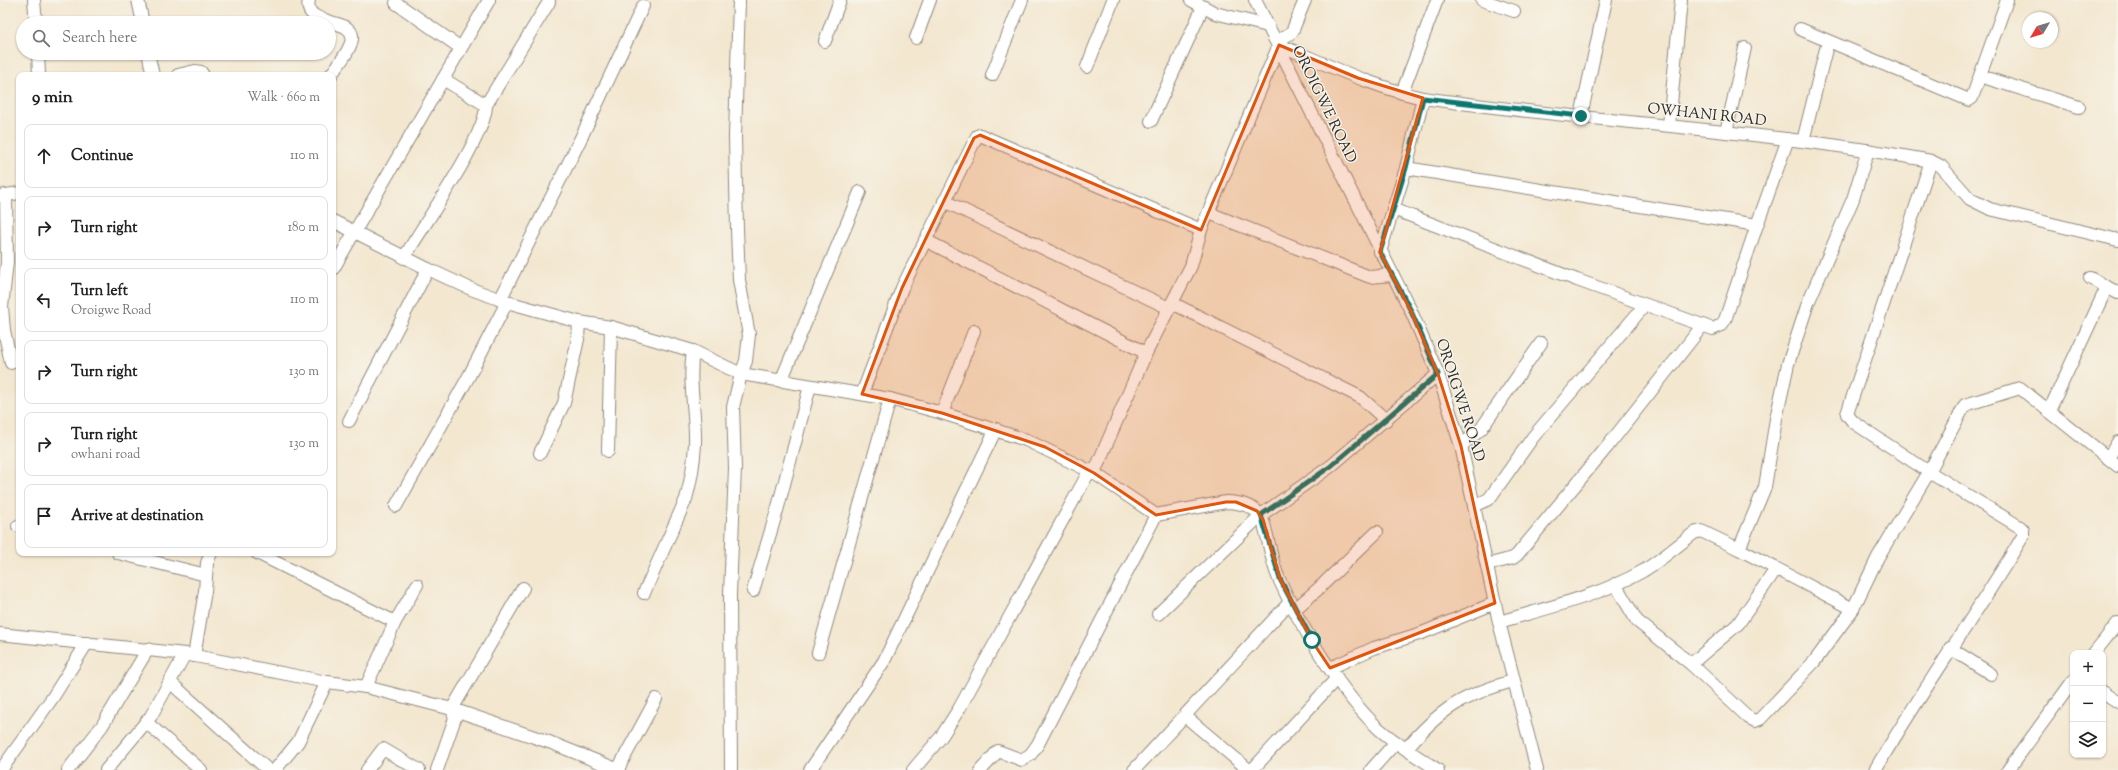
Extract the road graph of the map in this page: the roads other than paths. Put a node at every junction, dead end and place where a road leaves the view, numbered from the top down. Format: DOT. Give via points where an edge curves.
graph roads {
  1 [pos="34,0"];
  2 [pos="138,0"];
  3 [pos="306,0"];
  4 [pos="489,0"];
  5 [pos="739,0"];
  6 [pos="840,0"];
  7 [pos="930,0"];
  8 [pos="1022,0"];
  9 [pos="1113,0"];
  10 [pos="1191,0"];
  11 [pos="1255,0"];
  12 [pos="1305,0"];
  13 [pos="1437,0"];
  14 [pos="1482,0"];
  15 [pos="1606,0"];
  16 [pos="1681,0"];
  17 [pos="2007,0"];
  18 [pos="549,2"];
  19 [pos="396,3"];
  20 [pos="643,6"];
  21 [pos="1203,7"];
  22 [pos="1514,11"];
  23 [pos="35,16"];
  24 [pos="141,16"];
  25 [pos="315,16"];
  26 [pos="336,24"];
  27 [pos="1268,26"];
  28 [pos="1800,29"];
  29 [pos="916,38"];
  30 [pos="825,41"];
  31 [pos="1828,41"];
  32 [pos="1278,43"];
  33 [pos="461,48"];
  34 [pos="1745,48"];
  35 [pos="38,60"];
  36 [pos="150,60"];
  37 [pos="1087,67"];
  38 [pos="39,72"];
  39 [pos="152,72"];
  40 [pos="191,72"];
  41 [pos="201,72"];
  42 [pos="333,72"];
  43 [pos="992,75"];
  44 [pos="1980,76"];
  45 [pos="443,79"];
  46 [pos="1402,93"];
  47 [pos="1423,98"];
  48 [pos="486,105"];
  49 [pos="2079,107"];
  50 [pos="1581,116"];
  51 [pos="1151,121"];
  52 [pos="1669,126"];
  53 [pos="1726,132"];
  54 [pos="1788,139"];
  55 [pos="1803,141"];
  56 [pos="1868,150"];
  57 [pos="1931,161"];
  58 [pos="1406,168"];
  59 [pos="860,192"];
  60 [pos="16,193"];
  61 [pos="3,195"];
  62 [pos="944,201"];
  63 [pos="1393,209"];
  64 [pos="1209,213"];
  65 [pos="336,223"];
  66 [pos="1757,225"];
  67 [pos="1201,230"];
  68 [pos="353,232"];
  69 [pos="925,240"];
  70 [pos="2118,240"];
  71 [pos="1380,252"];
  72 [pos="404,258"];
  73 [pos="336,263"];
  74 [pos="428,269"];
  75 [pos="1392,275"];
  76 [pos="2090,278"];
  77 [pos="2107,287"];
  78 [pos="2118,293"];
  79 [pos="503,301"];
  80 [pos="1645,304"];
  81 [pos="1170,305"];
  82 [pos="579,322"];
  83 [pos="1703,325"];
  84 [pos="611,327"];
  85 [pos="974,331"];
  86 [pos="1541,343"];
  87 [pos="693,351"];
  88 [pos="1146,353"];
  89 [pos="11,363"];
  90 [pos="741,374"];
  91 [pos="1438,374"];
  92 [pos="782,381"];
  93 [pos="810,386"];
  94 [pos="862,394"];
  95 [pos="890,399"];
  96 [pos="2049,410"];
  97 [pos="942,412"];
  98 [pos="1386,420"];
  99 [pos="350,421"];
  100 [pos="996,429"];
  101 [pos="2118,442"];
  102 [pos="1461,446"];
  103 [pos="608,451"];
  104 [pos="540,453"];
  105 [pos="2108,458"];
  106 [pos="2118,466"];
  107 [pos="1092,472"];
  108 [pos="1929,472"];
  109 [pos="396,506"];
  110 [pos="1474,506"];
  111 [pos="1156,515"];
  112 [pos="1261,515"];
  113 [pos="1377,532"];
  114 [pos="1738,549"];
  115 [pos="129,556"];
  116 [pos="210,556"];
  117 [pos="263,556"];
  118 [pos="1488,565"];
  119 [pos="1776,570"];
  120 [pos="206,576"];
  121 [pos="417,584"];
  122 [pos="1615,584"];
  123 [pos="524,588"];
  124 [pos="753,591"];
  125 [pos="644,593"];
  126 [pos="1495,604"];
  127 [pos="1293,605"];
  128 [pos="1853,609"];
  129 [pos="1158,614"];
  130 [pos="395,622"];
  131 [pos="1499,622"];
  132 [pos="2118,623"];
  133 [pos="0,634"];
  134 [pos="87,643"];
  135 [pos="1950,648"];
  136 [pos="148,649"];
  137 [pos="2096,650"];
  138 [pos="818,653"];
  139 [pos="190,655"];
  140 [pos="1691,664"];
  141 [pos="1334,673"];
  142 [pos="1991,674"];
  143 [pos="1513,681"];
  144 [pos="170,682"];
  145 [pos="326,682"];
  146 [pos="2070,685"];
  147 [pos="366,687"];
  148 [pos="2106,694"];
  149 [pos="656,699"];
  150 [pos="2118,702"];
  151 [pos="452,709"];
  152 [pos="1185,716"];
  153 [pos="146,722"];
  154 [pos="1401,745"];
  155 [pos="1,770"];
  156 [pos="68,770"];
  157 [pos="106,770"];
  158 [pos="201,770"];
  159 [pos="268,770"];
  160 [pos="275,770"];
  161 [pos="367,770"];
  162 [pos="419,770"];
  163 [pos="436,770"];
  164 [pos="618,770"];
  165 [pos="731,770"];
  166 [pos="810,770"];
  167 [pos="913,770"];
  168 [pos="981,770"];
  169 [pos="1134,770"];
  170 [pos="1250,770"];
  171 [pos="1371,770"];
  172 [pos="1438,770"];
  173 [pos="1537,770"];
  174 [pos="1876,770"];
  175 [pos="2008,770"];
  1 -- 23 [label="street"];
  2 -- 24 [label="street"];
  3 -- 25 [label="street" via="310,12"];
  4 -- 33 [label="street"];
  5 -- 90 [label="street" via="735,137 737,229 739,280 749,335 746,361"];
  6 -- 30 [label="street"];
  7 -- 29 [label="street"];
  8 -- 43 [label="street"];
  9 -- 37 [label="street"];
  10 -- 21 [label="street"];
  11 -- 27 [label="street, OROIGWE ROAD"];
  12 -- 32 [label="street" via="1292,32"];
  13 -- 46 [label="street"];
  14 -- 22 [label="street"];
  15 -- 50 [label="street"];
  16 -- 52 [label="street"];
  17 -- 44 [label="street"];
  18 -- 48 [label="street"];
  19 -- 33 [label="street"];
  20 -- 79 [label="street"];
  21 -- 27 [label="street" via="1244,22"];
  21 -- 51 [label="street"];
  26 -- 42 [label="street" via="347,28 352,39"];
  27 -- 32 [label="street, OROIGWE ROAD"];
  28 -- 31 [label="street"];
  31 -- 44 [label="street" via="1966,100 1972,98"];
  31 -- 55 [label="street"];
  32 -- 46 [label="street, OWHANI ROAD" via="1358,78"];
  32 -- 64 [label="street"];
  32 -- 71 [label="street, OROIGWE ROAD"];
  33 -- 45 [label="street"];
  34 -- 53 [label="street"];
  35 -- 38 [label="street"];
  36 -- 39 [label="street"];
  40 -- 41 [label="street"];
  44 -- 49 [label="street"];
  45 -- 48 [label="street"];
  45 -- 68 [label="street"];
  46 -- 47 [label="street, OWHANI ROAD"];
  47 -- 50 [label="street, OWHANI ROAD"];
  47 -- 58 [label="street"];
  48 -- 72 [label="street" via="486,112 476,137"];
  50 -- 52 [label="street, OWHANI ROAD"];
  52 -- 53 [label="street, OWHANI ROAD"];
  53 -- 54 [label="street, OWHANI ROAD"];
  54 -- 55 [label="street, OWHANI ROAD"];
  54 -- 66 [label="street"];
  55 -- 56 [label="street, OWHANI ROAD"];
  56 -- 57 [label="street, OWHANI ROAD"];
  56 -- 114 [label="street" via="1853,199 1803,318 1788,364 1765,487"];
  57 -- 70 [label="street, OWHANI ROAD" via="1941,166 1970,199 1990,209"];
  57 -- 108 [label="street" via="1847,414 1853,422"];
  58 -- 63 [label="street"];
  58 -- 66 [label="street"];
  59 -- 92 [label="street"];
  60 -- 61 [label="street"];
  61 -- 89 [label="street" via="7,262 2,307"];
  62 -- 67 [label="street" via="974,138 980,135"];
  62 -- 69 [label="street"];
  62 -- 81 [label="street"];
  63 -- 71 [label="street"];
  63 -- 80 [label="street"];
  64 -- 67 [label="street"];
  64 -- 75 [label="street" via="1370,277"];
  65 -- 68 [label="street"];
  66 -- 83 [label="street" via="1725,320 1717,328"];
  67 -- 81 [label="street" via="1191,266"];
  68 -- 72 [label="street"];
  68 -- 73 [label="street"];
  69 -- 88 [label="street"];
  69 -- 94 [label="street" via="902,288"];
  71 -- 75 [label="street, OROIGWE ROAD"];
  72 -- 74 [label="street"];
  74 -- 79 [label="street"];
  74 -- 99 [label="street"];
  75 -- 91 [label="street, OROIGWE ROAD" via="1426,343"];
  76 -- 77 [label="street"];
  77 -- 78 [label="street"];
  77 -- 96 [label="street"];
  79 -- 82 [label="street"];
  79 -- 109 [label="street" via="468,376"];
  80 -- 83 [label="street"];
  80 -- 110 [label="street" via="1534,437 1489,499"];
  81 -- 88 [label="street"];
  81 -- 98 [label="street" via="1360,397"];
  82 -- 84 [label="street"];
  82 -- 104 [label="street" via="578,339 564,403"];
  83 -- 118 [label="street" via="1518,555"];
  84 -- 87 [label="street"];
  84 -- 103 [label="street"];
  85 -- 97 [label="street"];
  86 -- 102 [label="street" via="1481,429"];
  87 -- 90 [label="street"];
  87 -- 125 [label="street" via="690,371 695,443 689,486 686,499"];
  88 -- 107 [label="street"];
  90 -- 92 [label="street"];
  90 -- 165 [label="street" via="733,418"];
  91 -- 98 [label="street"];
  91 -- 102 [label="street, OROIGWE ROAD"];
  92 -- 93 [label="street"];
  93 -- 94 [label="street"];
  93 -- 124 [label="street"];
  94 -- 95 [label="street"];
  95 -- 97 [label="street"];
  95 -- 138 [label="street"];
  96 -- 105 [label="street"];
  96 -- 108 [label="street" via="2020,388 1968,403"];
  97 -- 100 [label="street"];
  98 -- 112 [label="street" via="1331,466"];
  100 -- 107 [label="street" via="1045,447"];
  100 -- 166 [label="street" via="884,661"];
  101 -- 105 [label="street"];
  102 -- 110 [label="street, OROIGWE ROAD"];
  105 -- 106 [label="street"];
  107 -- 111 [label="street"];
  107 -- 167 [label="street" via="959,708 941,737"];
  108 -- 128 [label="street" via="1878,557"];
  108 -- 135 [label="street" via="2020,527 2024,536 1995,584"];
  110 -- 118 [label="street, OROIGWE ROAD"];
  111 -- 112 [label="street" via="1226,502 1246,505"];
  111 -- 168 [label="street" via="1038,744 1031,754 1022,760 998,751"];
  112 -- 127 [label="street" via="1273,562"];
  112 -- 129 [label="street"];
  113 -- 127 [label="street" via="1317,590"];
  114 -- 119 [label="street"];
  114 -- 122 [label="street" via="1701,531 1694,533 1652,565"];
  115 -- 120 [label="street"];
  116 -- 120 [label="street"];
  117 -- 130 [label="street"];
  118 -- 126 [label="street, OROIGWE ROAD"];
  119 -- 128 [label="street"];
  119 -- 140 [label="street" via="1738,624"];
  120 -- 139 [label="street" via="206,591"];
  121 -- 130 [label="street"];
  122 -- 131 [label="street"];
  122 -- 140 [label="street" via="1637,620"];
  123 -- 151 [label="street"];
  126 -- 131 [label="street, OROIGWE ROAD"];
  126 -- 141 [label="street" via="1422,633 1374,648"];
  127 -- 141 [label="street" via="1315,646"];
  127 -- 152 [label="street"];
  128 -- 140 [label="street" via="1814,662 1793,686 1755,721"];
  130 -- 147 [label="street"];
  131 -- 143 [label="street, OROIGWE ROAD"];
  132 -- 137 [label="street"];
  133 -- 134 [label="street"];
  134 -- 136 [label="street"];
  134 -- 155 [label="street"];
  135 -- 142 [label="street"];
  135 -- 174 [label="street"];
  136 -- 139 [label="street"];
  136 -- 156 [label="street" via="102,726"];
  139 -- 144 [label="street"];
  139 -- 145 [label="street"];
  141 -- 154 [label="street" via="1368,718"];
  141 -- 170 [label="street"];
  143 -- 154 [label="street" via="1462,698"];
  143 -- 173 [label="street, OROIGWE ROAD"];
  144 -- 153 [label="street"];
  144 -- 159 [label="street"];
  145 -- 147 [label="street"];
  145 -- 160 [label="street" via="298,742"];
  146 -- 175 [label="street"];
  147 -- 151 [label="street"];
  148 -- 150 [label="street"];
  149 -- 164 [label="street"];
  151 -- 163 [label="street" via="455,718"];
  151 -- 164 [label="street" via="549,742"];
  152 -- 169 [label="street"];
  152 -- 170 [label="street"];
  153 -- 157 [label="street"];
  153 -- 158 [label="street"];
  154 -- 171 [label="street"];
  154 -- 172 [label="street"];
  161 -- 162 [label="street" via="383,750"];
}
